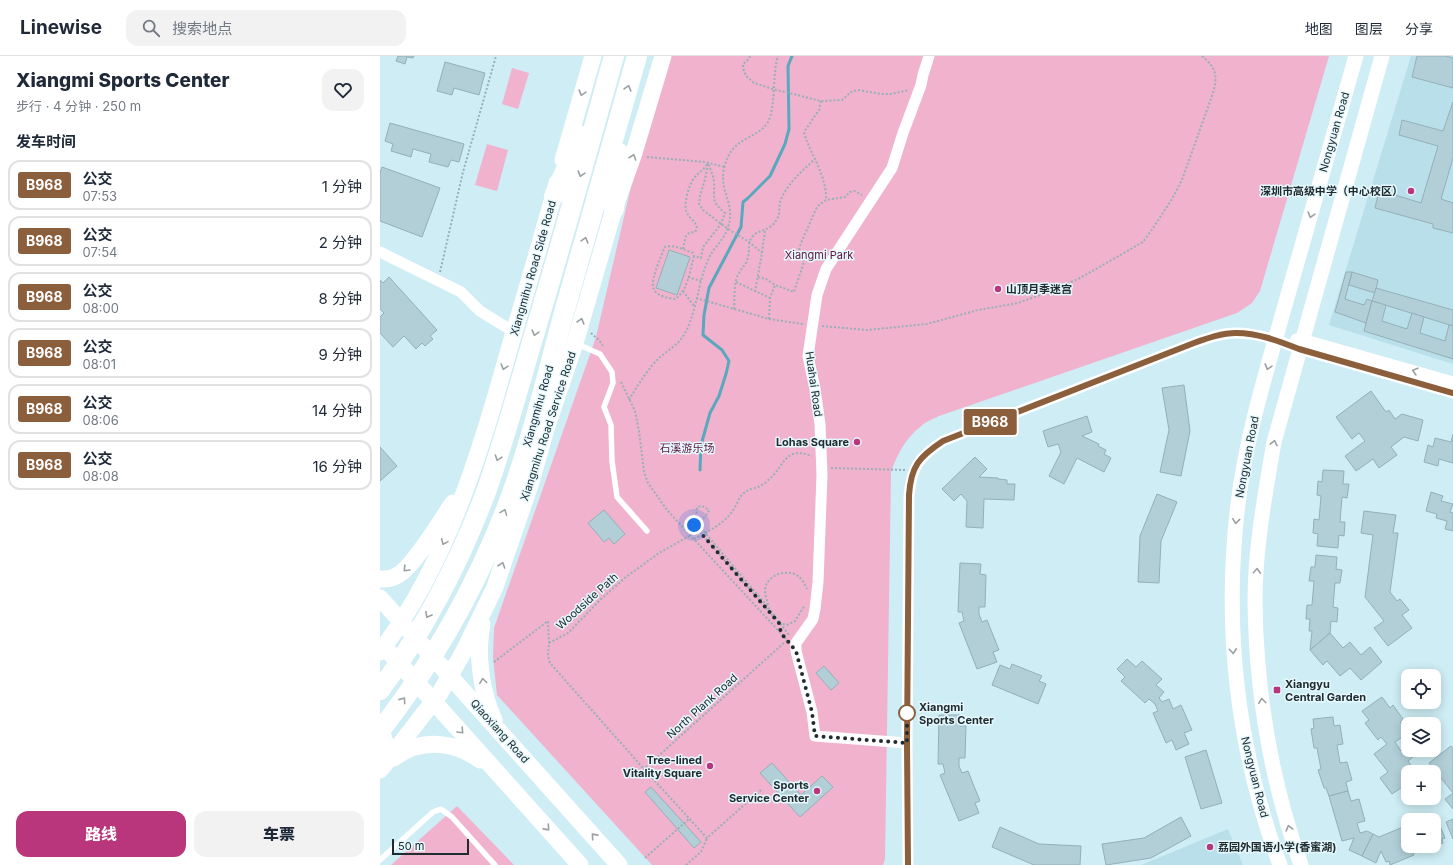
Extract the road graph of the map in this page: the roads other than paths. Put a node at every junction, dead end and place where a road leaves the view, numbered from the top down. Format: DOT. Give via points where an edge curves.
graph roads {
  1 [pos="593,56"];
  2 [pos="614,56"];
  3 [pos="637,56"];
  4 [pos="663,56"];
  5 [pos="929,56"];
  6 [pos="1356,56"];
  7 [pos="1382,56"];
  8 [pos="608,79"];
  9 [pos="623,108"];
  10 [pos="554,196"];
  11 [pos="614,208"];
  12 [pos="380,252"];
  13 [pos="514,332"];
  14 [pos="1275,339"];
  15 [pos="575,344"];
  16 [pos="1300,344"];
  17 [pos="1453,382"];
  18 [pos="1453,393"];
  19 [pos="469,480"];
  20 [pos="647,531"];
  21 [pos="430,571"];
  22 [pos="380,579"];
  23 [pos="492,592"];
  24 [pos="380,598"];
  25 [pos="401,621"];
  26 [pos="381,647"];
  27 [pos="451,676"];
  28 [pos="380,690"];
  29 [pos="434,702"];
  30 [pos="380,731"];
  31 [pos="500,731"];
  32 [pos="907,743"];
  33 [pos="382,768"];
  34 [pos="499,774"];
  35 [pos="380,860"];
  36 [pos="495,865"];
  37 [pos="580,865"];
  38 [pos="620,865"];
  39 [pos="908,865"];
  40 [pos="1280,865"];
  41 [pos="1301,865"];
  1 -- 10 [label="main road, Xiangmihu Road Side Road, one-way"];
  2 -- 8 [label="highway"];
  9 -- 3 [label="highway, Xiangmihu Road, one-way"];
  11 -- 4 [label="main road, Xiangmihu Road Service Road, one-way" via="633,156"];
  5 -- 32 [label="street, Huahai Road" via="892,168 826,269 817,295 808,356 816,389 820,424 818,582 816,609 810,624 796,643 815,736"];
  6 -- 14 [label="main road, Nongyuan Road, one-way"];
  7 -- 16 [label="main road, Nongyuan Road"];
  8 -- 10 [label="highway"];
  8 -- 28 [label="highway, one-way" via="501,448 477,514 431,608 404,656"];
  9 -- 11 [label="highway"];
  30 -- 9 [label="highway, Xiangmihu Road, one-way" via="433,655 467,594 512,494"];
  10 -- 13 [label="main road, Xiangmihu Road Side Road"];
  15 -- 11 [label="main road, Xiangmihu Road Service Road, one-way"];
  12 -- 13 [label="street" via="461,292 480,311"];
  13 -- 19 [label="main road, Xiangmihu Road Side Road, one-way" via="486,432"];
  14 -- 16 [label="street"];
  14 -- 32 [label="street" via="1236,333 1217,335 943,441 919,460 910,478 909,495"];
  14 -- 40 [label="main road, Nongyuan Road, one-way" via="1253,421 1241,482 1234,546 1232,639 1236,689 1244,736 1255,786"];
  15 -- 20 [label="lane" via="600,354 612,372 613,383 604,408 611,425 617,498"];
  23 -- 15 [label="main road, Xiangmihu Road Service Road, one-way"];
  17 -- 16 [label="street, one-way"];
  16 -- 18 [label="street"];
  41 -- 16 [label="main road, Nongyuan Road, one-way" via="1276,780 1265,723 1257,661 1256,600 1258,554 1268,471"];
  19 -- 21 [label="main road, one-way" via="448,535"];
  19 -- 22 [label="main road, one-way" via="407,568 395,577"];
  21 -- 23 [label="main road" via="437,589 461,603 469,604"];
  21 -- 25 [label="main road"];
  23 -- 27 [label="main road, Xiangmihu Road Service Road"];
  31 -- 23 [label="main road, one-way" via="487,701 480,650 482,626"];
  24 -- 25 [label="main road, Qiaoxiang Road"];
  25 -- 26 [label="main road"];
  25 -- 27 [label="main road, Qiaoxiang Road"];
  26 -- 29 [label="main road"];
  27 -- 29 [label="main road, Xiangmihu Road Service Road"];
  27 -- 31 [label="main road, Qiaoxiang Road"];
  29 -- 33 [label="main road, Xiangmihu Road Service Road"];
  29 -- 34 [label="main road, one-way"];
  30 -- 33 [label="main road" via="386,750 386,762"];
  38 -- 31 [label="main road, Qiaoxiang Road, one-way"];
  32 -- 39 [label="street"];
  33 -- 34 [label="main road" via="402,751 434,744 470,753"];
  34 -- 37 [label="main road, one-way"];
  35 -- 36 [label="lane" via="433,812 441,810 452,817"];
}
